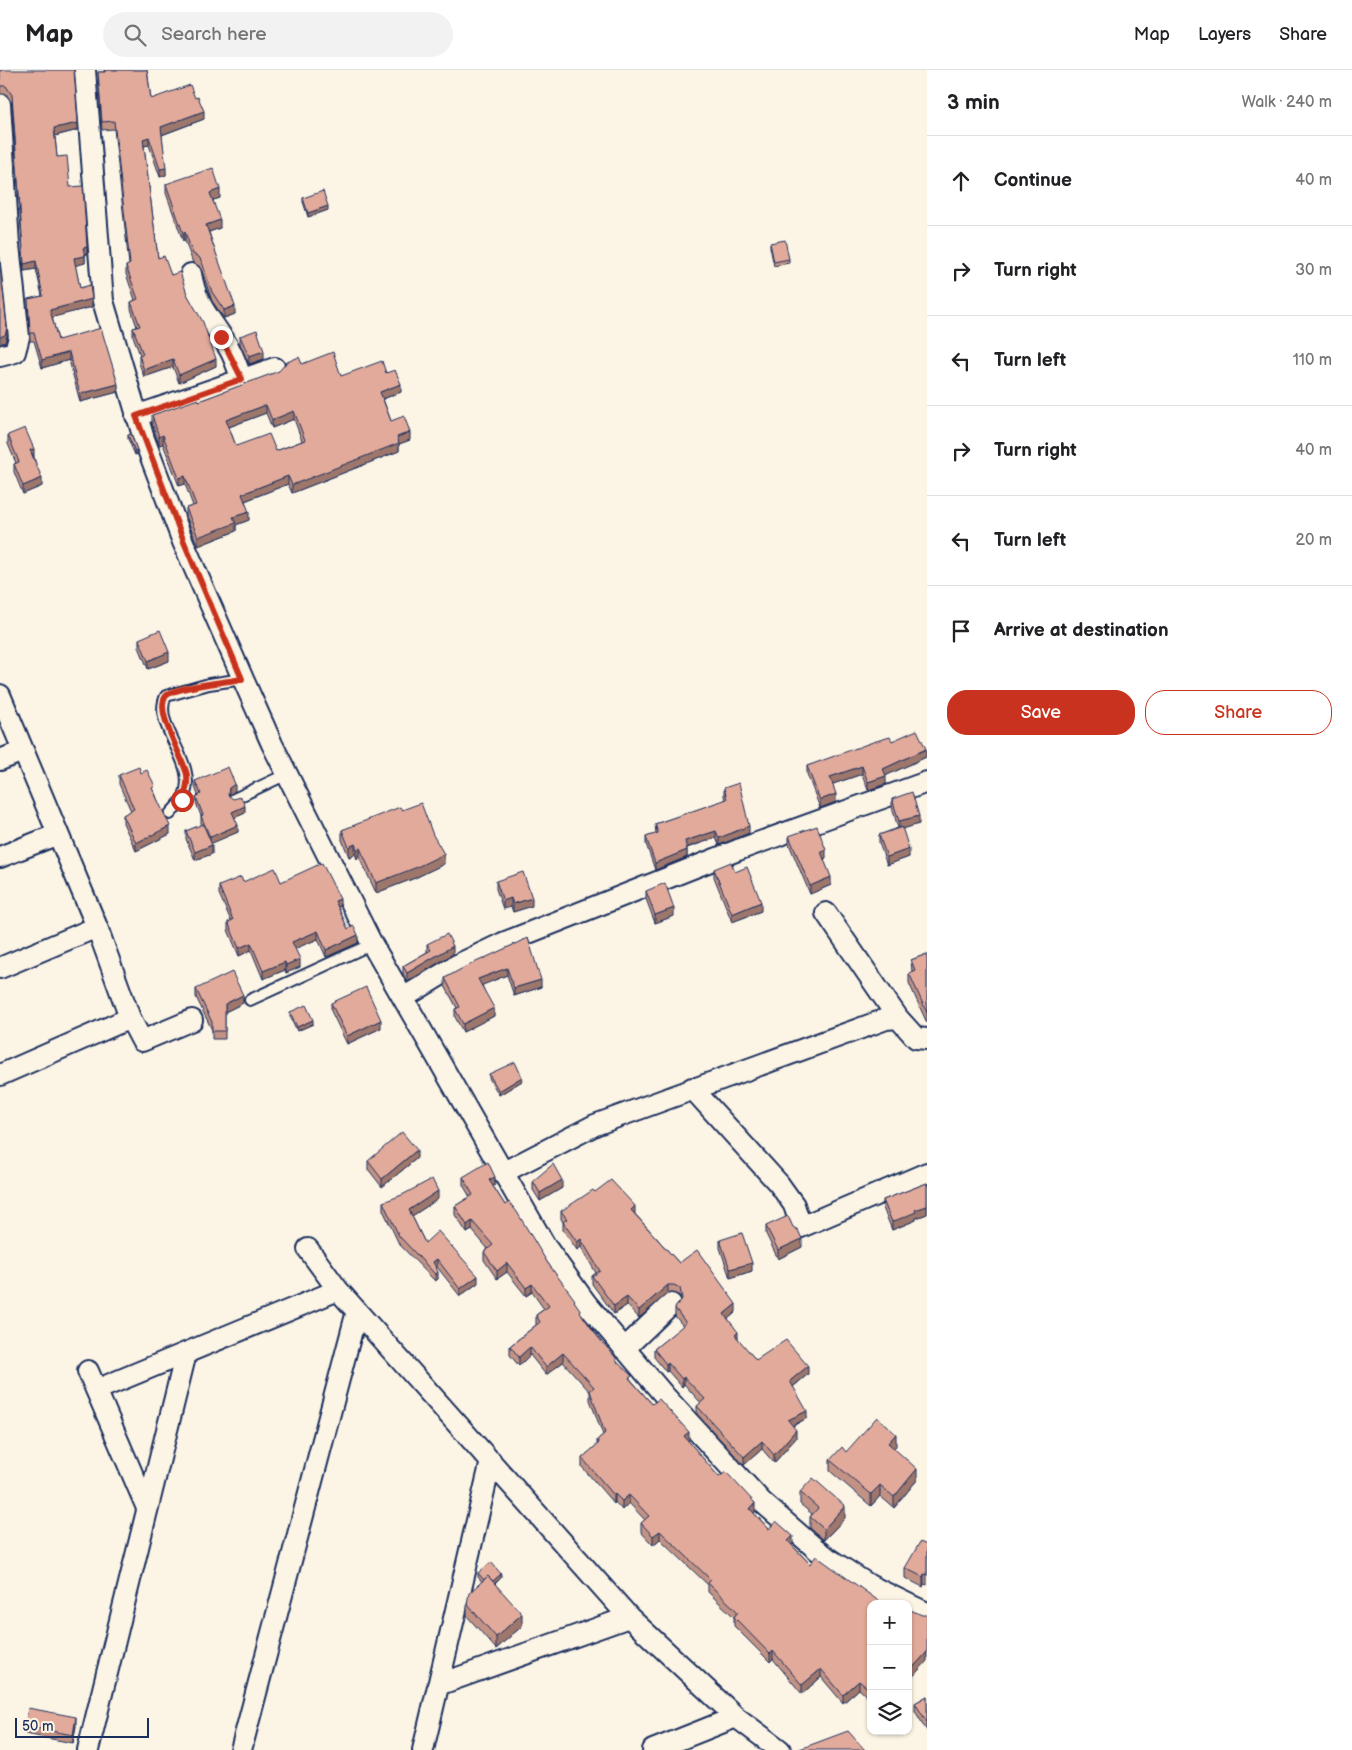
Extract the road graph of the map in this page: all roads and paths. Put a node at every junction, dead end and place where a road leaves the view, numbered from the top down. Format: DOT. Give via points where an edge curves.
graph roads {
  1 [pos="85,70"];
  2 [pos="0,104"];
  3 [pos="191,274"];
  4 [pos="0,356"];
  5 [pos="275,368"];
  6 [pos="242,379"];
  7 [pos="136,416"];
  8 [pos="242,679"];
  9 [pos="0,695"];
  10 [pos="23,750"];
  11 [pos="0,760"];
  12 [pos="287,774"];
  13 [pos="927,782"];
  14 [pos="234,799"];
  15 [pos="170,814"];
  16 [pos="58,834"];
  17 [pos="0,857"];
  18 [pos="826,913"];
  19 [pos="98,927"];
  20 [pos="372,944"];
  21 [pos="0,968"];
  22 [pos="402,998"];
  23 [pos="250,1000"];
  24 [pos="130,1018"];
  25 [pos="898,1018"];
  26 [pos="192,1020"];
  27 [pos="924,1043"];
  28 [pos="0,1075"];
  29 [pos="692,1088"];
  30 [pos="504,1172"];
  31 [pos="927,1173"];
  32 [pos="308,1249"];
  33 [pos="338,1290"];
  34 [pos="671,1304"];
  35 [pos="357,1311"];
  36 [pos="624,1349"];
  37 [pos="186,1353"];
  38 [pos="88,1371"];
  39 [pos="96,1390"];
  40 [pos="490,1461"];
  41 [pos="147,1508"];
  42 [pos="900,1600"];
  43 [pos="912,1606"];
  44 [pos="927,1613"];
  45 [pos="629,1617"];
  46 [pos="438,1685"];
  47 [pos="736,1717"];
  48 [pos="88,1750"];
  49 [pos="241,1750"];
  50 [pos="423,1750"];
  51 [pos="653,1750"];
  52 [pos="780,1750"];
  1 -- 7 [label="street" via="101,286 108,323"];
  2 -- 4 [label="street" via="19,337 15,352"];
  3 -- 6 [label="street" via="194,293 230,351"];
  5 -- 6 [label="street"];
  6 -- 7 [label="street"];
  7 -- 8 [label="street" via="184,542"];
  8 -- 12 [label="street"];
  8 -- 15 [label="lane" via="166,696 162,709 187,773 188,785 182,800"];
  9 -- 10 [label="street"];
  10 -- 11 [label="street"];
  10 -- 16 [label="street"];
  12 -- 14 [label="lane"];
  12 -- 20 [label="street"];
  13 -- 22 [label="street" via="738,850 503,943 457,965"];
  16 -- 17 [label="street"];
  16 -- 19 [label="street"];
  18 -- 25 [label="street"];
  19 -- 21 [label="street"];
  19 -- 24 [label="street"];
  20 -- 22 [label="street"];
  20 -- 23 [label="lane"];
  22 -- 30 [label="street"];
  24 -- 26 [label="street" via="142,1041"];
  24 -- 28 [label="street"];
  25 -- 27 [label="street"];
  25 -- 29 [label="street" via="886,1019"];
  29 -- 30 [label="street" via="595,1124"];
  29 -- 31 [label="street" via="780,1184 794,1206 801,1227"];
  30 -- 36 [label="street" via="546,1247"];
  32 -- 33 [label="street"];
  33 -- 35 [label="street"];
  33 -- 37 [label="street"];
  34 -- 36 [label="street"];
  35 -- 40 [label="street"];
  35 -- 49 [label="street"];
  36 -- 42 [label="street" via="762,1502 823,1555 869,1585"];
  37 -- 39 [label="street"];
  37 -- 41 [label="street"];
  38 -- 39 [label="street"];
  39 -- 41 [label="street"];
  40 -- 45 [label="street"];
  40 -- 46 [label="street"];
  41 -- 48 [label="street"];
  43 -- 44 [label="street"];
  45 -- 46 [label="street"];
  45 -- 47 [label="street"];
  46 -- 50 [label="street"];
  47 -- 51 [label="street"];
  47 -- 52 [label="street"];
}
